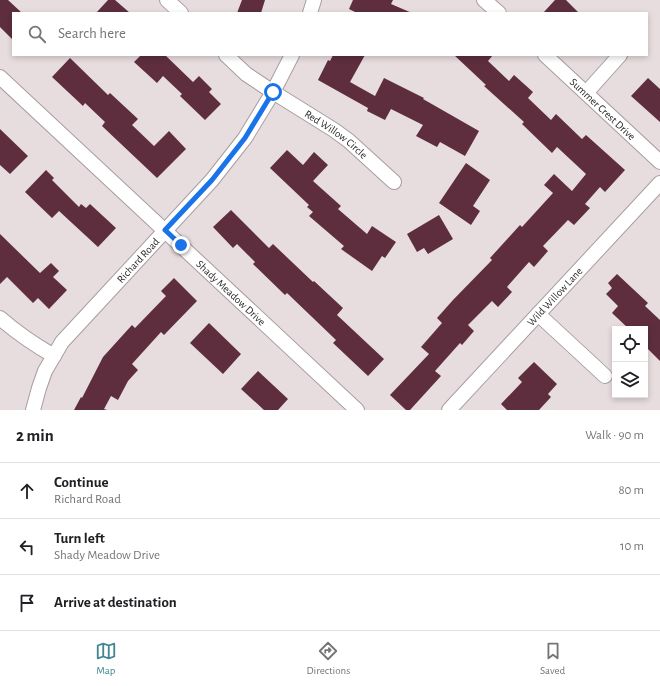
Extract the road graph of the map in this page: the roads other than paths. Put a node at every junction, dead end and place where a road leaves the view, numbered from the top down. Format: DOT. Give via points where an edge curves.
graph roads {
  1 [pos="167,0"];
  2 [pos="314,0"];
  3 [pos="484,0"];
  4 [pos="180,12"];
  5 [pos="310,12"];
  6 [pos="498,12"];
  7 [pos="227,56"];
  8 [pos="291,56"];
  9 [pos="546,56"];
  10 [pos="619,56"];
  11 [pos="0,77"];
  12 [pos="273,92"];
  13 [pos="586,92"];
  14 [pos="660,162"];
  15 [pos="394,182"];
  16 [pos="660,183"];
  17 [pos="165,230"];
  18 [pos="538,314"];
  19 [pos="0,318"];
  20 [pos="54,356"];
  21 [pos="606,376"];
  22 [pos="34,410"];
  23 [pos="357,410"];
  24 [pos="449,410"];
  1 -- 4 [label="street"];
  2 -- 5 [label="street"];
  3 -- 6 [label="street"];
  7 -- 12 [label="street, Red Willow Circle" via="246,74"];
  8 -- 12 [label="street, Richard Road"];
  9 -- 13 [label="street, Summer Crest Drive"];
  10 -- 13 [label="street"];
  11 -- 17 [label="street, Shady Meadow Drive"];
  12 -- 15 [label="street, Red Willow Circle" via="350,141"];
  12 -- 17 [label="street, Richard Road" via="245,138 212,180"];
  13 -- 14 [label="street, Summer Crest Drive"];
  16 -- 18 [label="street, Wild Willow Lane"];
  17 -- 20 [label="street, Richard Road" via="76,326"];
  17 -- 23 [label="street, Shady Meadow Drive"];
  18 -- 21 [label="street"];
  18 -- 24 [label="street, Wild Willow Lane"];
  19 -- 20 [label="street" via="12,329"];
  20 -- 22 [label="street, Richard Road" via="39,388"];
}
